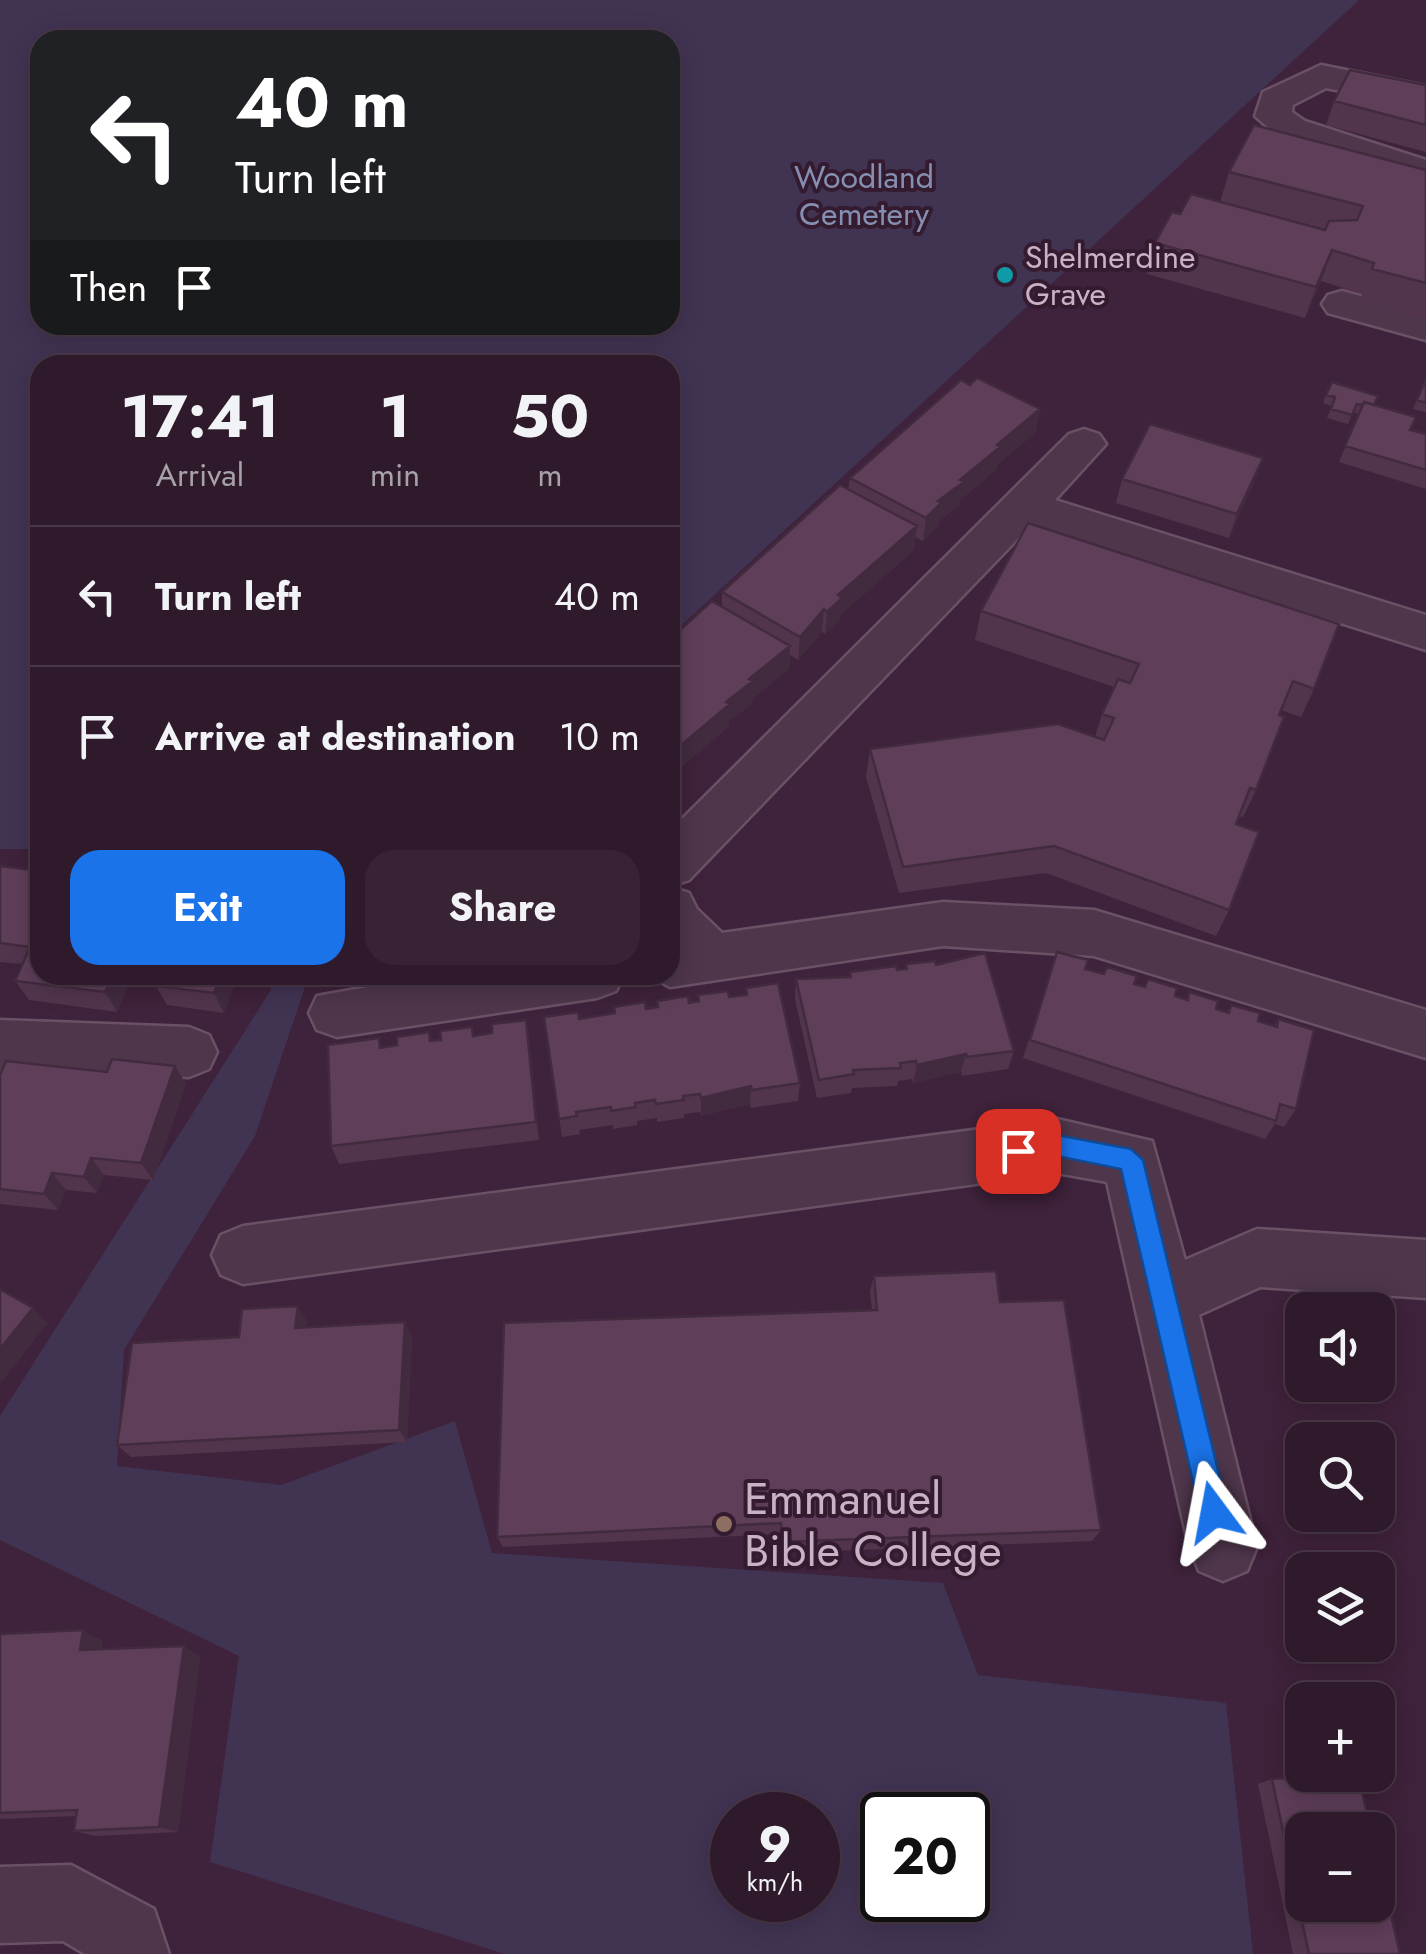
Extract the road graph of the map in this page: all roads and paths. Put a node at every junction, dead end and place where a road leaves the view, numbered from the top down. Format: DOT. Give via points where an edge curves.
graph roads {
  1 [pos="1426,97"];
  2 [pos="1426,172"];
  3 [pos="1342,304"];
  4 [pos="1426,327"];
  5 [pos="1084,444"];
  6 [pos="1024,506"];
  7 [pos="1426,634"];
  8 [pos="680,855"];
  9 [pos="680,932"];
  10 [pos="691,961"];
  11 [pos="518,985"];
  12 [pos="337,1012"];
  13 [pos="1426,1034"];
  14 [pos="0,1045"];
  15 [pos="189,1052"];
  16 [pos="244,1255"];
  17 [pos="1426,1269"];
  18 [pos="1164,1300"];
  19 [pos="1222,1547"];
  20 [pos="0,1905"];
  21 [pos="131,1954"];
  1 -- 2 [label="lane" via="1321,76 1276,100 1273,116 1292,129"];
  3 -- 4 [label="lane"];
  5 -- 6 [label="lane"];
  6 -- 7 [label="lane"];
  6 -- 8 [label="lane"];
  9 -- 10 [label="lane"];
  10 -- 13 [label="lane" via="943,924 1094,933"];
  11 -- 12 [label="lane"];
  14 -- 15 [label="lane"];
  16 -- 18 [label="lane" via="1057,1146 1131,1160"];
  17 -- 18 [label="lane" via="1256,1258"];
  18 -- 19 [label="lane"];
  20 -- 21 [label="lane" via="70,1903 126,1936"];
}
